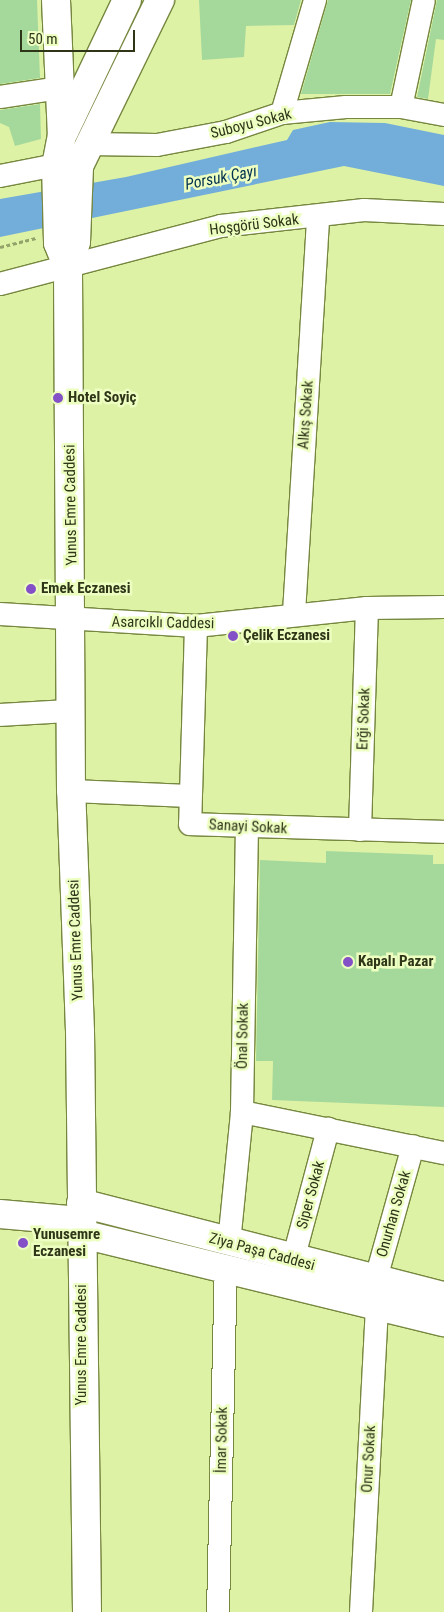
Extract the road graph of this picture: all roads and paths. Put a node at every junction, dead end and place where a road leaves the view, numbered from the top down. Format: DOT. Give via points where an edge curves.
graph roads {
  1 [pos="56,0"];
  2 [pos="127,0"];
  3 [pos="160,0"];
  4 [pos="316,0"];
  5 [pos="424,0"];
  6 [pos="60,88"];
  7 [pos="0,97"];
  8 [pos="401,107"];
  9 [pos="282,113"];
  10 [pos="444,115"];
  11 [pos="62,135"];
  12 [pos="74,158"];
  13 [pos="0,176"];
  14 [pos="444,214"];
  15 [pos="318,218"];
  16 [pos="46,236"];
  17 [pos="0,247"];
  18 [pos="68,268"];
  19 [pos="0,284"];
  20 [pos="444,607"];
  21 [pos="367,608"];
  22 [pos="294,613"];
  23 [pos="0,614"];
  24 [pos="72,620"];
  25 [pos="196,626"];
  26 [pos="70,711"];
  27 [pos="0,715"];
  28 [pos="71,791"];
  29 [pos="190,796"];
  30 [pos="247,828"];
  31 [pos="360,830"];
  32 [pos="444,832"];
  33 [pos="242,1112"];
  34 [pos="328,1130"];
  35 [pos="413,1146"];
  36 [pos="444,1153"];
  37 [pos="0,1214"];
  38 [pos="81,1219"];
  39 [pos="227,1256"];
  40 [pos="293,1260"];
  41 [pos="376,1294"];
  42 [pos="444,1296"];
  43 [pos="444,1322"];
  44 [pos="86,1612"];
  45 [pos="218,1612"];
  46 [pos="361,1612"];
  1 -- 6 [label="main road, Yunus Emre Caddesi"];
  2 -- 11 [label="main road, Yunus Emre Caddesi"];
  3 -- 12 [label="main road, Yunus Emre Caddesi"];
  4 -- 9 [label="street"];
  5 -- 8 [label="street"];
  6 -- 7 [label="street"];
  6 -- 11 [label="main road, Yunus Emre Caddesi"];
  8 -- 9 [label="street, Suboyu Sokak"];
  8 -- 10 [label="street, Suboyu Sokak"];
  9 -- 12 [label="street, Suboyu Sokak" via="226,132"];
  11 -- 12 [label="main road, Yunus Emre Caddesi"];
  12 -- 13 [label="street, Suboyu Sokak"];
  12 -- 18 [label="main road, Yunus Emre Caddesi" via="58,243"];
  14 -- 15 [label="street, Hoşgörü Sokak" via="364,210"];
  15 -- 18 [label="street, Hoşgörü Sokak" via="222,226"];
  15 -- 22 [label="street, Alkış Sokak"];
  16 -- 17 [label="path"];
  18 -- 19 [label="street, Hoşgörü Sokak"];
  18 -- 24 [label="main road, Yunus Emre Caddesi"];
  20 -- 21 [label="street, Asarcıklı Caddesi"];
  21 -- 22 [label="street, Asarcıklı Caddesi"];
  21 -- 31 [label="street, Erği Sokak"];
  22 -- 25 [label="street, Asarcıklı Caddesi" via="277,620"];
  23 -- 24 [label="street, Asarcıklı Caddesi"];
  24 -- 25 [label="street, Asarcıklı Caddesi"];
  24 -- 26 [label="main road, Yunus Emre Caddesi"];
  25 -- 29 [label="street, Sanayi Sokak"];
  26 -- 27 [label="street"];
  26 -- 28 [label="main road, Yunus Emre Caddesi"];
  28 -- 29 [label="street"];
  28 -- 38 [label="main road, Yunus Emre Caddesi" via="80,1031"];
  29 -- 30 [label="street, Sanayi Sokak" via="190,824"];
  30 -- 31 [label="street, Sanayi Sokak"];
  30 -- 33 [label="street, Önal Sokak"];
  31 -- 32 [label="street, Sanayi Sokak"];
  33 -- 34 [label="street"];
  33 -- 39 [label="street, Önal Sokak"];
  34 -- 35 [label="street"];
  34 -- 40 [label="street, Siper Sokak"];
  35 -- 36 [label="street"];
  35 -- 41 [label="street, Onurhan Sokak"];
  37 -- 38 [label="main road, Ziya Paşa Caddesi"];
  38 -- 39 [label="main road, Ziya Paşa Caddesi"];
  38 -- 44 [label="main road, Yunus Emre Caddesi"];
  39 -- 40 [label="main road, Ziya Paşa Caddesi"];
  39 -- 41 [label="main road, Ziya Paşa Caddesi"];
  39 -- 45 [label="street, İmar Sokak"];
  40 -- 41 [label="main road, Ziya Paşa Caddesi"];
  41 -- 42 [label="main road, Ziya Paşa Caddesi"];
  41 -- 43 [label="main road, Ziya Paşa Caddesi"];
  41 -- 46 [label="street, Onur Sokak"];
}
